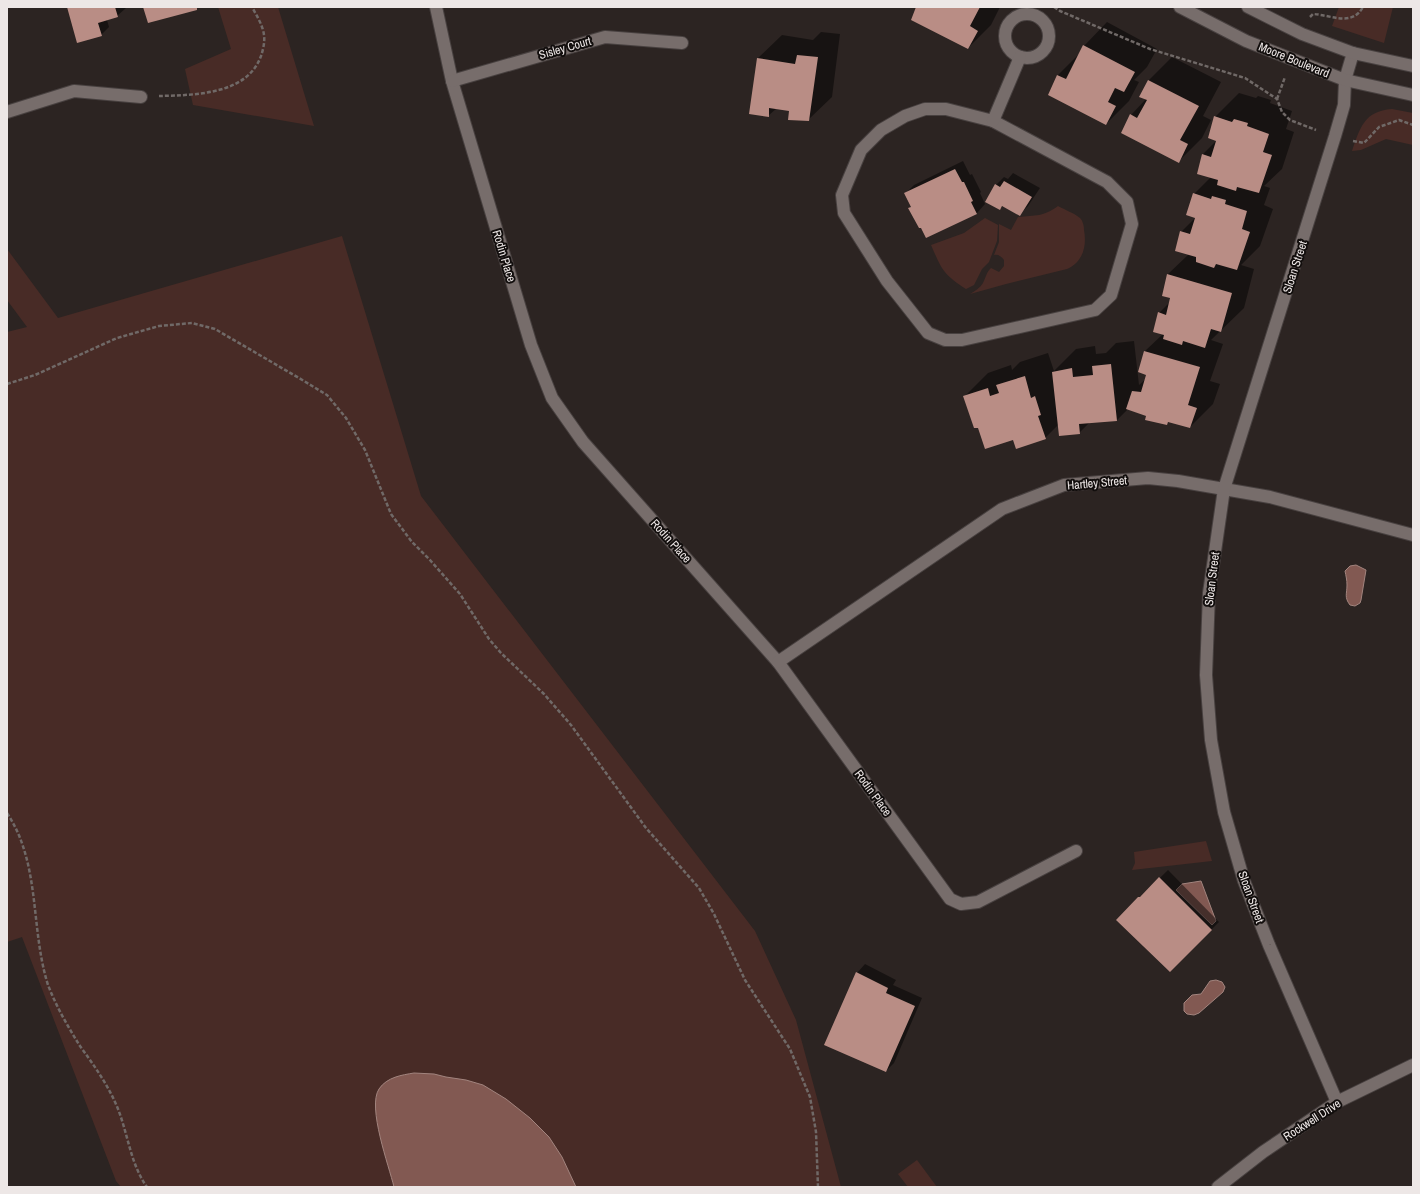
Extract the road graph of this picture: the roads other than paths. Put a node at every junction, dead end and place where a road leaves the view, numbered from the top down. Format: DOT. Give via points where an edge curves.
graph roads {
  1 [pos="436,7"];
  2 [pos="1180,7"];
  3 [pos="1248,7"];
  4 [pos="1040,12"];
  5 [pos="682,43"];
  6 [pos="1353,53"];
  7 [pos="1020,57"];
  8 [pos="1413,66"];
  9 [pos="1345,80"];
  10 [pos="452,81"];
  11 [pos="1413,95"];
  12 [pos="141,97"];
  13 [pos="7,112"];
  14 [pos="993,121"];
  15 [pos="1224,489"];
  16 [pos="1413,535"];
  17 [pos="778,662"];
  18 [pos="1076,851"];
  19 [pos="1413,1065"];
  20 [pos="1337,1102"];
  21 [pos="1218,1187"];
  1 -- 10 [label="street, Rodin Place"];
  2 -- 9 [label="street, Moore Boulevard" via="1246,41"];
  3 -- 6 [label="street" via="1302,34"];
  4 -- 7 [label="street" via="1049,34 1046,47 1035,56"];
  4 -- 7 [label="street" via="1018,16 1008,26 1006,41 1009,48"];
  5 -- 10 [label="street, Sisley Court" via="605,37"];
  6 -- 8 [label="street"];
  6 -- 9 [label="street, Sloan Street"];
  7 -- 14 [label="street"];
  9 -- 11 [label="street, Moore Boulevard"];
  9 -- 15 [label="street, Sloan Street" via="1344,105 1335,136"];
  10 -- 17 [label="street, Rodin Place" via="531,345 552,398 583,442"];
  12 -- 13 [label="street" via="74,92"];
  14 -- 14 [label="street" via="946,109 925,109 905,116 881,130 861,150 842,195 844,213 887,281 928,333 945,340 962,340 1095,310 1111,295 1132,224 1127,202 1107,182"];
  15 -- 16 [label="street, Hartley Street" via="1270,497"];
  15 -- 17 [label="street, Hartley Street" via="1148,478 1064,485 1008,506"];
  15 -- 20 [label="street, Sloan Street" via="1209,593 1206,675 1211,740 1224,812 1249,895"];
  17 -- 18 [label="street, Rodin Place" via="950,899 961,904 978,902"];
  19 -- 20 [label="street, Rockwell Drive"];
  20 -- 21 [label="street, Rockwell Drive" via="1263,1152"];
}
